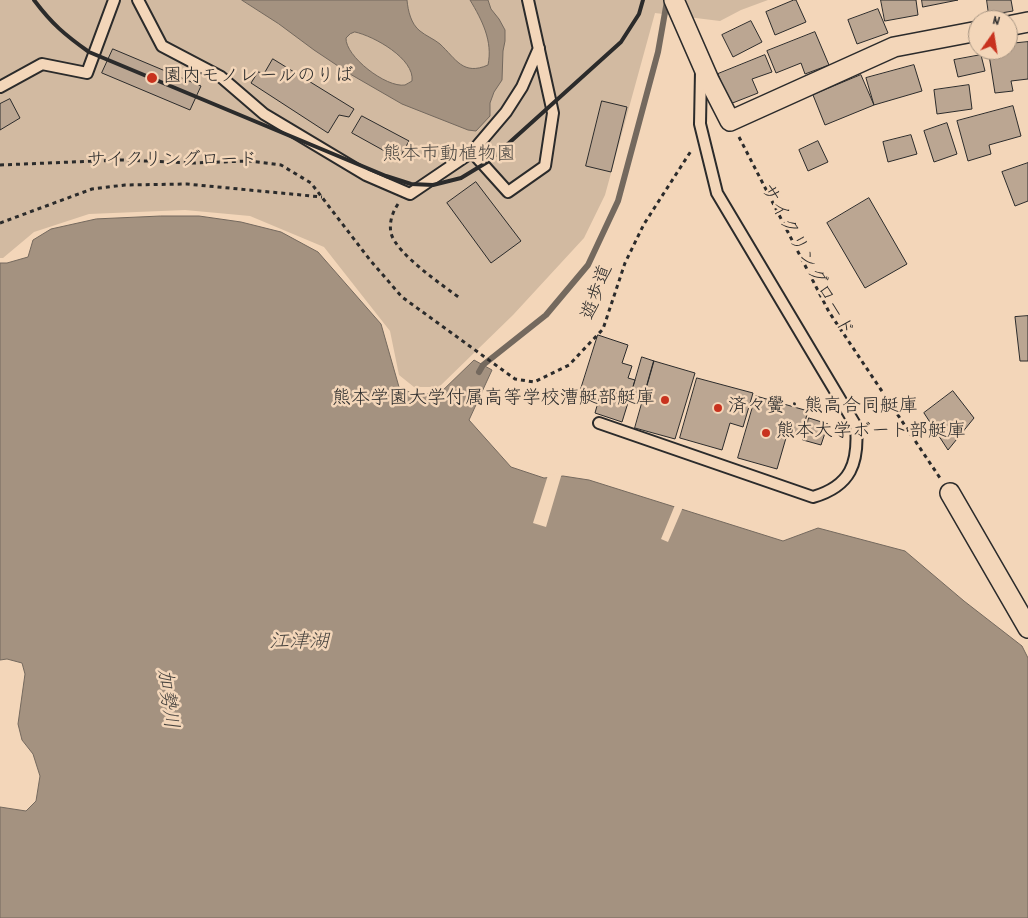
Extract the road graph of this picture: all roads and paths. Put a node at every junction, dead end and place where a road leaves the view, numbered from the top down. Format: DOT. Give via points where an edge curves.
graph roads {
  1 [pos="114,0"];
  2 [pos="138,0"];
  3 [pos="528,0"];
  4 [pos="674,0"];
  5 [pos="968,33"];
  6 [pos="538,48"];
  7 [pos="702,62"];
  8 [pos="0,87"];
  9 [pos="730,121"];
  10 [pos="702,134"];
  11 [pos="472,152"];
  12 [pos="0,165"];
  13 [pos="410,194"];
  14 [pos="322,198"];
  15 [pos="0,223"];
  16 [pos="461,299"];
  17 [pos="477,352"];
  18 [pos="598,423"];
  19 [pos="950,493"];
  20 [pos="1028,628"];
  1 -- 8 [label="lane" via="86,73 42,64"];
  2 -- 13 [label="lane" via="162,46 221,77 264,114 366,175"];
  3 -- 6 [label="lane"];
  4 -- 7 [label="street"];
  5 -- 9 [label="street" via="894,47"];
  6 -- 11 [label="lane" via="522,87 506,112"];
  6 -- 11 [label="lane" via="553,114 544,166 508,192"];
  7 -- 9 [label="street"];
  7 -- 10 [label="lane"];
  9 -- 19 [label="path, サイクリングロード" via="829,312"];
  10 -- 17 [label="path, 遊歩道" via="644,224 625,263 603,329 569,365 534,382 515,379"];
  10 -- 18 [label="lane" via="718,193 856,426 858,447 851,468 843,482 813,497"];
  11 -- 13 [label="lane"];
  12 -- 14 [label="path, サイクリングロード" via="121,160 249,161 281,165 311,183"];
  13 -- 16 [label="path" via="397,206 390,220 392,235 405,255"];
  14 -- 15 [label="path" via="187,184 125,185 92,189"];
  14 -- 17 [label="path, サイクリングロード" via="402,297"];
  19 -- 20 [label="street"];
}
